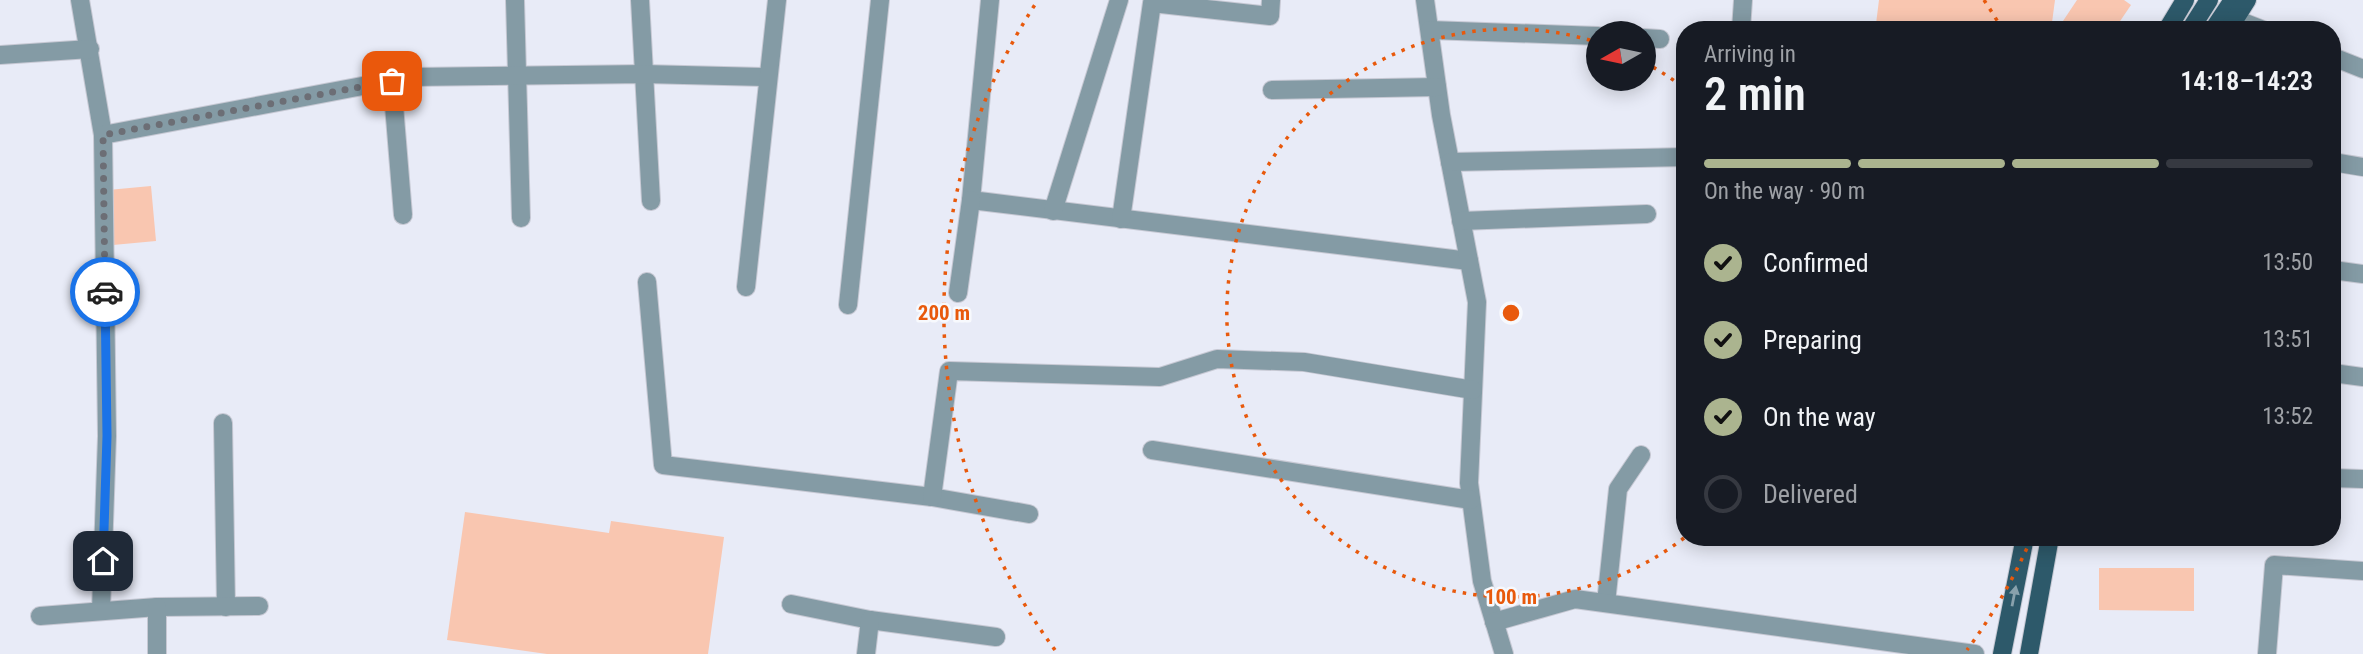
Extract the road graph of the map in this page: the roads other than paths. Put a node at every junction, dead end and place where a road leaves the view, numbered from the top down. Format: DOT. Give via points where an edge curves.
graph roads {
  1 [pos="80,0"];
  2 [pos="515,0"];
  3 [pos="640,0"];
  4 [pos="777,0"];
  5 [pos="880,0"];
  6 [pos="990,0"];
  7 [pos="1119,0"];
  8 [pos="1271,0"];
  9 [pos="1425,0"];
  10 [pos="1743,0"];
  11 [pos="2185,0"];
  12 [pos="2209,0"];
  13 [pos="2233,0"];
  14 [pos="2247,0"];
  15 [pos="1742,21"];
  16 [pos="2172,21"];
  17 [pos="2196,21"];
  18 [pos="2219,21"];
  19 [pos="2233,21"];
  20 [pos="1430,30"];
  21 [pos="1586,36"];
  22 [pos="90,49"];
  23 [pos="0,55"];
  24 [pos="2341,60"];
  25 [pos="2363,69"];
  26 [pos="644,74"];
  27 [pos="516,76"];
  28 [pos="768,77"];
  29 [pos="392,81"];
  30 [pos="1437,87"];
  31 [pos="1272,90"];
  32 [pos="103,135"];
  33 [pos="1676,157"];
  34 [pos="1450,162"];
  35 [pos="2341,163"];
  36 [pos="2363,167"];
  37 [pos="971,200"];
  38 [pos="651,201"];
  39 [pos="1053,211"];
  40 [pos="1647,214"];
  41 [pos="403,215"];
  42 [pos="521,218"];
  43 [pos="1121,219"];
  44 [pos="1461,221"];
  45 [pos="1469,261"];
  46 [pos="2341,271"];
  47 [pos="2363,274"];
  48 [pos="647,282"];
  49 [pos="746,287"];
  50 [pos="958,293"];
  51 [pos="848,305"];
  52 [pos="2341,374"];
  53 [pos="2363,377"];
  54 [pos="1473,390"];
  55 [pos="223,424"];
  56 [pos="1152,450"];
  57 [pos="1641,455"];
  58 [pos="2341,478"];
  59 [pos="2363,479"];
  60 [pos="932,497"];
  61 [pos="1471,500"];
  62 [pos="1029,514"];
  63 [pos="2023,546"];
  64 [pos="2048,546"];
  65 [pos="2363,571"];
  66 [pos="1606,603"];
  67 [pos="791,604"];
  68 [pos="259,606"];
  69 [pos="157,607"];
  70 [pos="226,607"];
  71 [pos="101,611"];
  72 [pos="40,616"];
  73 [pos="870,620"];
  74 [pos="1494,622"];
  75 [pos="996,637"];
  76 [pos="157,654"];
  77 [pos="866,654"];
  78 [pos="1504,654"];
  79 [pos="1975,654"];
  80 [pos="2002,654"];
  81 [pos="2029,654"];
  82 [pos="2267,654"];
  1 -- 22 [label="street"];
  2 -- 27 [label="street"];
  3 -- 26 [label="street"];
  4 -- 28 [label="street"];
  5 -- 51 [label="street"];
  6 -- 37 [label="street"];
  7 -- 39 [label="street"];
  8 -- 43 [label="street" via="1270,16 1152,3"];
  9 -- 20 [label="street"];
  10 -- 15 [label="street"];
  11 -- 16 [label="main road"];
  12 -- 17 [label="main road"];
  13 -- 18 [label="main road"];
  14 -- 19 [label="main road"];
  20 -- 21 [label="street"];
  20 -- 30 [label="street"];
  22 -- 23 [label="street"];
  22 -- 32 [label="street"];
  24 -- 25 [label="street"];
  26 -- 27 [label="street"];
  26 -- 28 [label="street"];
  26 -- 38 [label="street"];
  27 -- 29 [label="street"];
  27 -- 42 [label="street"];
  28 -- 49 [label="street"];
  29 -- 32 [label="street"];
  29 -- 41 [label="street"];
  30 -- 31 [label="street"];
  30 -- 34 [label="street"];
  32 -- 71 [label="street" via="107,436"];
  33 -- 34 [label="street"];
  34 -- 44 [label="street"];
  35 -- 36 [label="street"];
  37 -- 39 [label="street"];
  37 -- 50 [label="street"];
  39 -- 43 [label="street"];
  40 -- 44 [label="street"];
  43 -- 45 [label="street"];
  44 -- 45 [label="street"];
  45 -- 54 [label="street" via="1477,303"];
  46 -- 47 [label="street"];
  48 -- 60 [label="street" via="663,465"];
  52 -- 53 [label="street"];
  54 -- 60 [label="street" via="1304,362 1217,359 1160,377 949,371"];
  54 -- 61 [label="street"];
  55 -- 70 [label="street"];
  56 -- 61 [label="street"];
  57 -- 66 [label="street" via="1618,489"];
  58 -- 59 [label="street"];
  60 -- 62 [label="street"];
  61 -- 74 [label="street" via="1482,581"];
  80 -- 63 [label="main road, one-way"];
  64 -- 81 [label="main road"];
  65 -- 82 [label="street" via="2274,565"];
  66 -- 74 [label="street" via="1575,599"];
  66 -- 79 [label="street"];
  67 -- 73 [label="street"];
  68 -- 70 [label="street"];
  69 -- 70 [label="street"];
  69 -- 71 [label="street"];
  69 -- 76 [label="street"];
  71 -- 72 [label="street"];
  73 -- 75 [label="street"];
  73 -- 77 [label="street"];
  74 -- 78 [label="street"];
}
